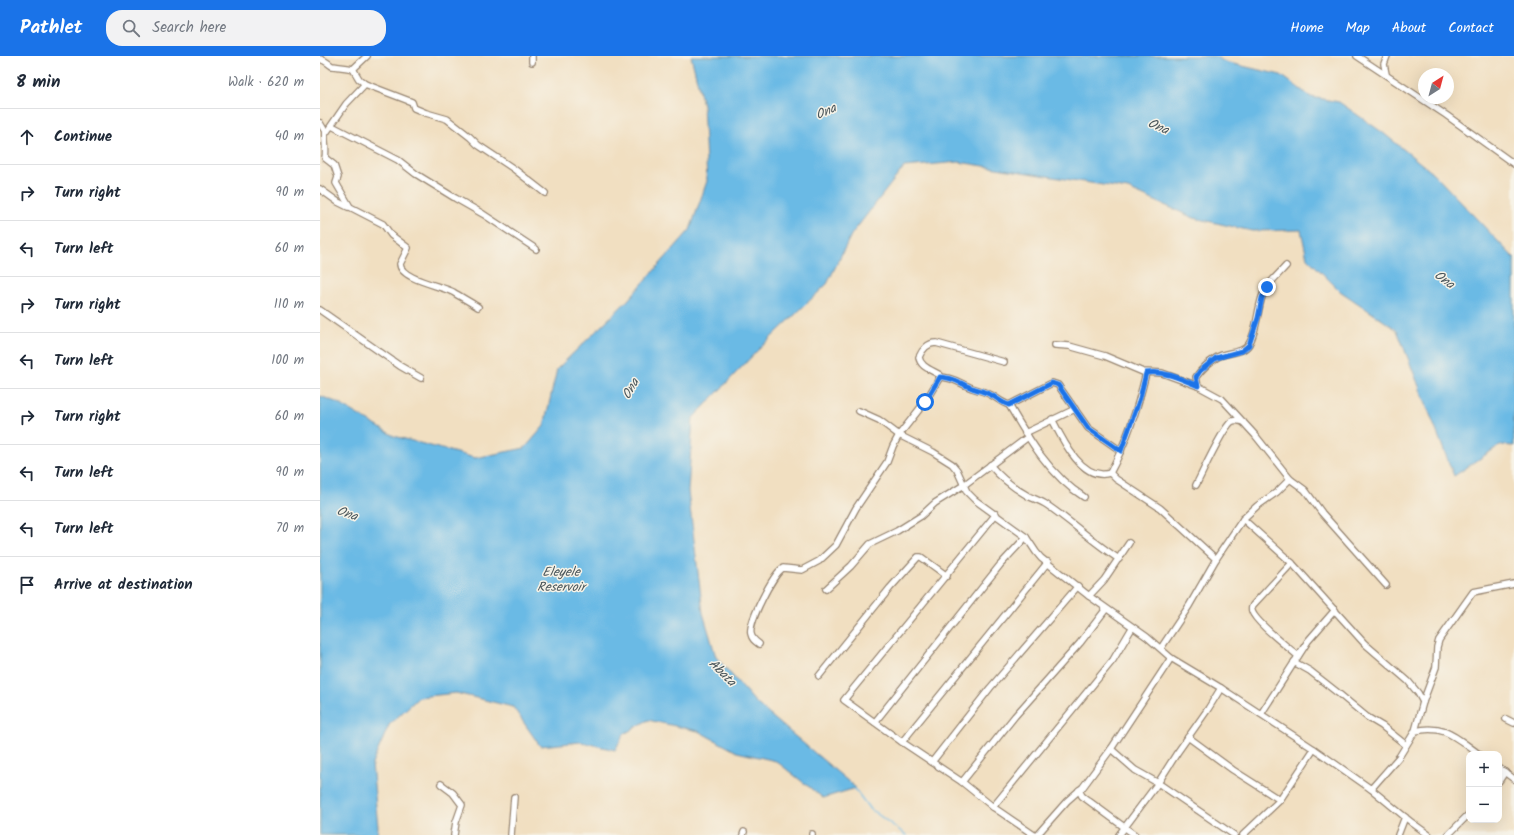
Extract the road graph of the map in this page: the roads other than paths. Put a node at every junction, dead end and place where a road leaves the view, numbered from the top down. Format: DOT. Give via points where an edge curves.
graph roads {
  1 [pos="367,56"];
  2 [pos="1357,56"];
  3 [pos="1388,56"];
  4 [pos="320,59"];
  5 [pos="353,69"];
  6 [pos="1386,74"];
  7 [pos="365,84"];
  8 [pos="320,123"];
  9 [pos="332,126"];
  10 [pos="325,131"];
  11 [pos="1514,164"];
  12 [pos="320,189"];
  13 [pos="546,193"];
  14 [pos="350,208"];
  15 [pos="536,249"];
  16 [pos="1286,266"];
  17 [pos="478,307"];
  18 [pos="320,310"];
  19 [pos="1055,345"];
  20 [pos="1004,362"];
  21 [pos="1146,373"];
  22 [pos="940,377"];
  23 [pos="421,378"];
  24 [pos="1198,386"];
  25 [pos="1009,405"];
  26 [pos="1075,409"];
  27 [pos="858,411"];
  28 [pos="1052,419"];
  29 [pos="1243,422"];
  30 [pos="899,435"];
  31 [pos="1026,435"];
  32 [pos="1121,451"];
  33 [pos="990,465"];
  34 [pos="1110,473"];
  35 [pos="1290,479"];
  36 [pos="964,485"];
  37 [pos="1196,485"];
  38 [pos="1084,497"];
  39 [pos="996,514"];
  40 [pos="1243,519"];
  41 [pos="1026,537"];
  42 [pos="1129,543"];
  43 [pos="1119,559"];
  44 [pos="1216,559"];
  45 [pos="1048,562"];
  46 [pos="1292,563"];
  47 [pos="947,576"];
  48 [pos="1514,584"];
  49 [pos="1386,585"];
  50 [pos="1078,586"];
  51 [pos="826,589"];
  52 [pos="1089,596"];
  53 [pos="1106,608"];
  54 [pos="1335,610"];
  55 [pos="1132,628"];
  56 [pos="759,644"];
  57 [pos="1161,648"];
  58 [pos="1298,656"];
  59 [pos="1171,658"];
  60 [pos="1294,662"];
  61 [pos="819,676"];
  62 [pos="1221,688"];
  63 [pos="1423,702"];
  64 [pos="1261,714"];
  65 [pos="1506,719"];
  66 [pos="875,722"];
  67 [pos="1514,723"];
  68 [pos="1415,731"];
  69 [pos="1188,737"];
  70 [pos="902,742"];
  71 [pos="1406,745"];
  72 [pos="1111,749"];
  73 [pos="1314,749"];
  74 [pos="1475,751"];
  75 [pos="932,762"];
  76 [pos="1502,770"];
  77 [pos="1505,772"];
  78 [pos="1502,776"];
  79 [pos="1514,779"];
  80 [pos="962,782"];
  81 [pos="1158,783"];
  82 [pos="440,784"];
  83 [pos="1371,789"];
  84 [pos="1079,790"];
  85 [pos="514,797"];
  86 [pos="1280,800"];
  87 [pos="993,807"];
  88 [pos="1406,817"];
  89 [pos="1466,817"];
  90 [pos="1125,828"];
  91 [pos="454,835"];
  92 [pos="511,835"];
  93 [pos="1036,835"];
  94 [pos="1119,835"];
  95 [pos="1136,835"];
  96 [pos="1234,835"];
  97 [pos="1243,835"];
  98 [pos="1398,835"];
  99 [pos="1429,835"];
  100 [pos="1448,835"];
  1 -- 5 [label="street"];
  2 -- 6 [label="street"];
  3 -- 6 [label="street" via="1384,64"];
  4 -- 5 [label="street" via="332,66"];
  5 -- 7 [label="street"];
  6 -- 11 [label="street"];
  7 -- 9 [label="street" via="346,104"];
  7 -- 13 [label="street" via="412,102 414,108 448,119 478,145"];
  8 -- 10 [label="street"];
  9 -- 10 [label="street" via="326,133"];
  9 -- 15 [label="street" via="398,160 416,174"];
  10 -- 14 [label="street" via="325,158 334,164 338,177 336,183"];
  12 -- 14 [label="street"];
  14 -- 17 [label="street" via="383,224 388,232 408,248 400,267 407,274 453,292"];
  16 -- 24 [label="street" via="1264,292 1249,345 1242,351 1216,358 1196,377"];
  18 -- 23 [label="street"];
  19 -- 21 [label="street" via="1069,346 1105,356"];
  20 -- 22 [label="street" via="931,343 920,355 920,362"];
  21 -- 24 [label="street" via="1162,373"];
  21 -- 32 [label="street"];
  22 -- 25 [label="street" via="953,379"];
  22 -- 30 [label="street" via="925,402"];
  24 -- 29 [label="street" via="1222,399"];
  25 -- 26 [label="street" via="1052,383 1058,385"];
  25 -- 31 [label="street"];
  26 -- 28 [label="street"];
  26 -- 32 [label="street" via="1088,428"];
  27 -- 30 [label="street" via="879,420"];
  28 -- 31 [label="street"];
  28 -- 34 [label="street" via="1061,438 1079,463 1098,474"];
  29 -- 35 [label="street"];
  29 -- 37 [label="street" via="1236,420 1225,430"];
  30 -- 36 [label="street" via="945,459 956,470"];
  30 -- 56 [label="street" via="887,462 856,508 836,545 810,567 798,571 783,568 776,574 751,626 753,639"];
  31 -- 33 [label="street"];
  31 -- 38 [label="street" via="1066,485"];
  32 -- 34 [label="street"];
  33 -- 36 [label="street"];
  33 -- 43 [label="street" via="1015,488 1047,505"];
  34 -- 44 [label="street" via="1160,508"];
  35 -- 40 [label="street"];
  35 -- 49 [label="street" via="1305,490"];
  36 -- 39 [label="street" via="975,500"];
  36 -- 51 [label="street" via="935,503 908,525 870,544"];
  39 -- 41 [label="street"];
  39 -- 47 [label="street"];
  40 -- 44 [label="street"];
  40 -- 46 [label="street"];
  41 -- 45 [label="street" via="1036,552"];
  41 -- 66 [label="street" via="1000,565"];
  42 -- 43 [label="street"];
  43 -- 52 [label="street"];
  44 -- 57 [label="street"];
  45 -- 50 [label="street"];
  45 -- 70 [label="street"];
  46 -- 54 [label="street"];
  46 -- 58 [label="street" via="1253,605 1252,612"];
  47 -- 61 [label="street" via="918,557"];
  47 -- 66 [label="street" via="844,700"];
  48 -- 63 [label="street" via="1473,592 1469,596 1439,640 1436,667"];
  50 -- 52 [label="street"];
  50 -- 75 [label="street" via="990,688"];
  52 -- 53 [label="street"];
  53 -- 55 [label="street"];
  53 -- 80 [label="street" via="1080,643 1019,710"];
  54 -- 58 [label="street" via="1314,632"];
  54 -- 63 [label="street" via="1364,643 1408,681"];
  55 -- 57 [label="street"];
  55 -- 87 [label="street" via="1113,660"];
  57 -- 59 [label="street"];
  58 -- 60 [label="street"];
  59 -- 62 [label="street"];
  59 -- 72 [label="street"];
  60 -- 64 [label="street"];
  60 -- 71 [label="street" via="1310,671"];
  62 -- 64 [label="street"];
  62 -- 69 [label="street"];
  63 -- 68 [label="street"];
  64 -- 73 [label="street"];
  65 -- 67 [label="street"];
  66 -- 70 [label="street"];
  68 -- 71 [label="street"];
  68 -- 74 [label="street" via="1427,728 1447,732"];
  69 -- 81 [label="street"];
  69 -- 86 [label="street"];
  70 -- 75 [label="street"];
  71 -- 83 [label="street"];
  72 -- 81 [label="street" via="1135,770"];
  72 -- 84 [label="street"];
  73 -- 83 [label="street"];
  73 -- 86 [label="street"];
  75 -- 80 [label="street"];
  76 -- 77 [label="street"];
  77 -- 78 [label="street"];
  77 -- 79 [label="street"];
  80 -- 87 [label="street"];
  81 -- 90 [label="street"];
  81 -- 96 [label="street"];
  82 -- 91 [label="street" via="453,793 462,805"];
  83 -- 88 [label="street"];
  84 -- 90 [label="street" via="1082,796"];
  84 -- 93 [label="street"];
  85 -- 92 [label="street"];
  86 -- 97 [label="street"];
  87 -- 93 [label="street"];
  88 -- 98 [label="street"];
  88 -- 99 [label="street"];
  89 -- 100 [label="street"];
  90 -- 94 [label="street"];
  90 -- 95 [label="street"];
}
